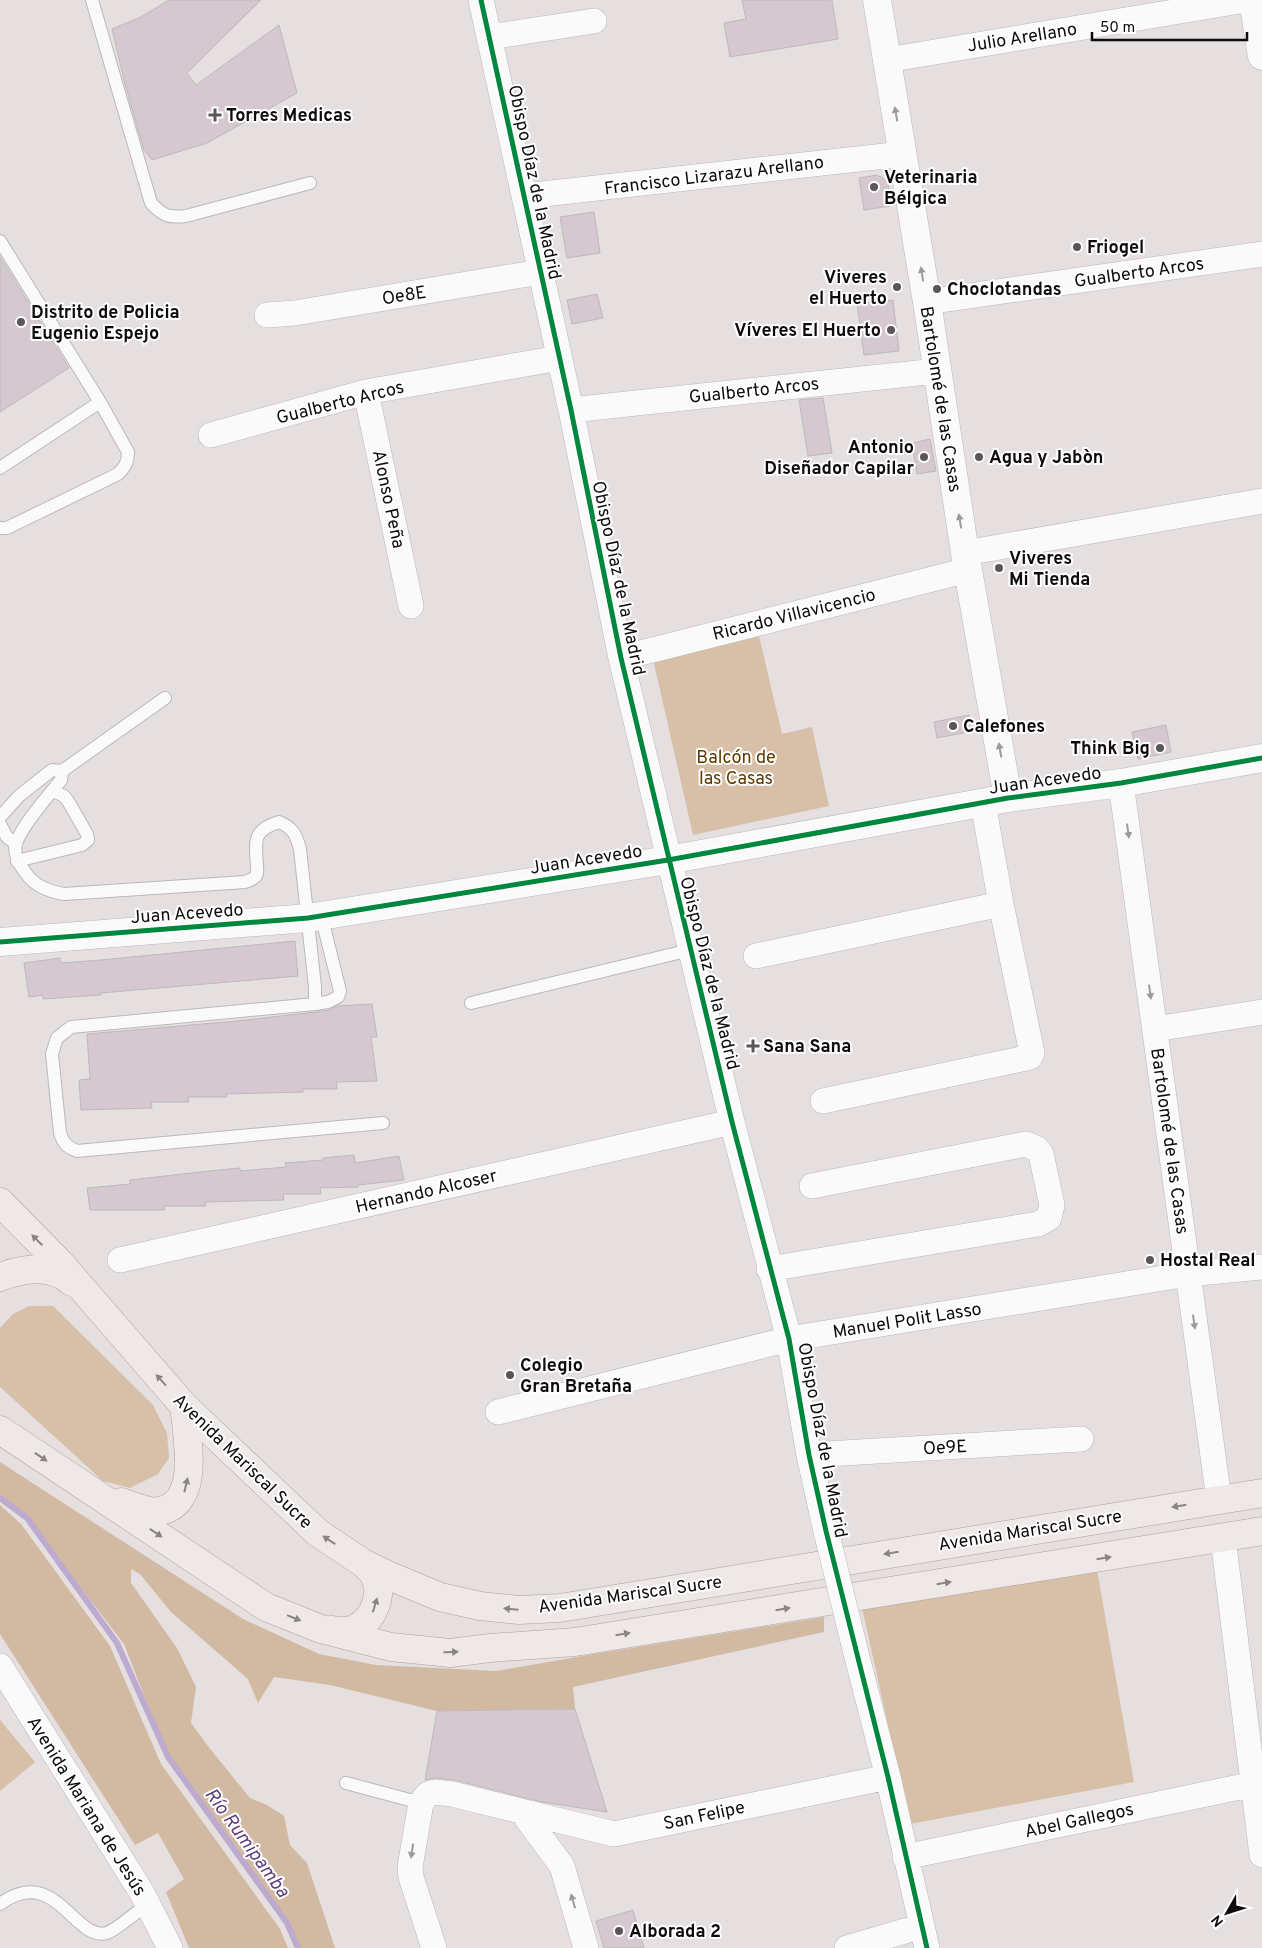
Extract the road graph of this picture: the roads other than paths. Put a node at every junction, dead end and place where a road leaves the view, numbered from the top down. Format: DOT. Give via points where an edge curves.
graph roads {
  1 [pos="92,0"];
  2 [pos="481,0"];
  3 [pos="877,0"];
  4 [pos="1246,0"];
  5 [pos="1254,0"];
  6 [pos="594,21"];
  7 [pos="490,37"];
  8 [pos="1262,56"];
  9 [pos="887,60"];
  10 [pos="902,154"];
  11 [pos="310,183"];
  12 [pos="525,196"];
  13 [pos="0,241"];
  14 [pos="1262,254"];
  15 [pos="540,272"];
  16 [pos="927,302"];
  17 [pos="268,316"];
  18 [pos="559,358"];
  19 [pos="938,371"];
  20 [pos="366,392"];
  21 [pos="100,402"];
  22 [pos="571,410"];
  23 [pos="211,435"];
  24 [pos="0,468"];
  25 [pos="1262,502"];
  26 [pos="0,528"];
  27 [pos="966,562"];
  28 [pos="411,606"];
  29 [pos="621,658"];
  30 [pos="165,698"];
  31 [pos="1262,758"];
  32 [pos="62,771"];
  33 [pos="1121,783"];
  34 [pos="53,791"];
  35 [pos="995,801"];
  36 [pos="0,817"];
  37 [pos="0,824"];
  38 [pos="16,844"];
  39 [pos="668,860"];
  40 [pos="17,861"];
  41 [pos="1001,904"];
  42 [pos="314,916"];
  43 [pos="53,937"];
  44 [pos="0,942"];
  45 [pos="690,950"];
  46 [pos="0,954"];
  47 [pos="756,956"];
  48 [pos="471,1003"];
  49 [pos="315,1004"];
  50 [pos="1262,1012"];
  51 [pos="1155,1029"];
  52 [pos="823,1101"];
  53 [pos="732,1122"];
  54 [pos="383,1123"];
  55 [pos="812,1186"];
  56 [pos="0,1202"];
  57 [pos="120,1260"];
  58 [pos="1262,1267"];
  59 [pos="769,1269"];
  60 [pos="1188,1274"];
  61 [pos="0,1277"];
  62 [pos="91,1298"];
  63 [pos="789,1339"];
  64 [pos="184,1406"];
  65 [pos="498,1412"];
  66 [pos="0,1430"];
  67 [pos="1081,1440"];
  68 [pos="809,1455"];
  69 [pos="1262,1493"];
  70 [pos="100,1496"];
  71 [pos="1218,1500"];
  72 [pos="1262,1531"];
  73 [pos="1223,1538"];
  74 [pos="364,1563"];
  75 [pos="321,1629"];
  76 [pos="0,1666"];
  77 [pos="888,1777"];
  78 [pos="346,1783"];
  79 [pos="1254,1784"];
  80 [pos="420,1802"];
  81 [pos="522,1812"];
  82 [pos="1262,1855"];
  83 [pos="905,1856"];
  84 [pos="0,1904"];
  85 [pos="148,1904"];
  86 [pos="924,1937"];
  87 [pos="170,1948"];
  88 [pos="434,1948"];
  89 [pos="586,1948"];
  90 [pos="847,1948"];
  1 -- 11 [label="lane" via="152,203 158,210 171,218 186,216"];
  2 -- 7 [label="street, Obispo Díaz de la Madrid"];
  3 -- 9 [label="street, Bartolomé de las Casas"];
  4 -- 9 [label="street, Julio Arellano"];
  5 -- 8 [label="street"];
  6 -- 7 [label="street"];
  7 -- 12 [label="street, Obispo Díaz de la Madrid"];
  10 -- 9 [label="street, Bartolomé de las Casas, one-way"];
  10 -- 12 [label="street, Francisco Lizarazu Arellano"];
  16 -- 10 [label="street, Bartolomé de las Casas, one-way"];
  12 -- 15 [label="street, Obispo Díaz de la Madrid"];
  13 -- 21 [label="lane"];
  14 -- 16 [label="street, Gualberto Arcos"];
  15 -- 17 [label="street, Oe8E"];
  15 -- 18 [label="street, Obispo Díaz de la Madrid"];
  16 -- 19 [label="street, Bartolomé de las Casas"];
  18 -- 20 [label="street, Gualberto Arcos"];
  18 -- 22 [label="street, Obispo Díaz de la Madrid"];
  19 -- 22 [label="street, Gualberto Arcos"];
  27 -- 19 [label="street, Bartolomé de las Casas, one-way"];
  20 -- 23 [label="street, Gualberto Arcos"];
  20 -- 28 [label="street, Alonso Peña"];
  21 -- 24 [label="lane"];
  21 -- 26 [label="lane" via="128,452 124,469 7,528"];
  22 -- 29 [label="street, Obispo Díaz de la Madrid"];
  25 -- 27 [label="street, Ricardo Villavicencio"];
  27 -- 29 [label="street, Ricardo Villavicencio"];
  35 -- 27 [label="street, Bartolomé de las Casas, one-way"];
  29 -- 39 [label="street, Obispo Díaz de la Madrid"];
  30 -- 32 [label="lane"];
  31 -- 33 [label="street, Juan Acevedo"];
  32 -- 34 [label="lane" via="61,780"];
  32 -- 36 [label="lane" via="52,770"];
  33 -- 35 [label="street, Juan Acevedo"];
  33 -- 51 [label="street, Bartolomé de las Casas, one-way"];
  34 -- 38 [label="lane"];
  34 -- 40 [label="lane" via="68,801 88,840 82,845"];
  35 -- 39 [label="street, Juan Acevedo"];
  35 -- 41 [label="street"];
  37 -- 38 [label="lane" via="7,837"];
  38 -- 40 [label="lane"];
  39 -- 42 [label="street, Juan Acevedo"];
  39 -- 45 [label="street, Obispo Díaz de la Madrid"];
  40 -- 42 [label="lane" via="30,880 49,891 64,894 245,882 253,879 257,872 257,835 266,826 279,822 296,833"];
  41 -- 47 [label="street"];
  41 -- 52 [label="street" via="1032,1049 1030,1056"];
  42 -- 43 [label="street, Juan Acevedo"];
  42 -- 49 [label="lane"];
  42 -- 49 [label="lane" via="340,991 335,1000"];
  43 -- 44 [label="street, Juan Acevedo"];
  43 -- 46 [label="street, Juan Acevedo"];
  45 -- 48 [label="lane"];
  45 -- 53 [label="street, Obispo Díaz de la Madrid"];
  49 -- 54 [label="lane" via="71,1027 57,1038 52,1054 63,1142 78,1151"];
  50 -- 51 [label="street"];
  51 -- 60 [label="street, Bartolomé de las Casas"];
  53 -- 57 [label="street, Hernando Alcoser"];
  53 -- 59 [label="street, Obispo Díaz de la Madrid"];
  55 -- 59 [label="street" via="1026,1144 1037,1149 1044,1161 1052,1212 1049,1218 1038,1224"];
  62 -- 56 [label="main road, Avenida Mariscal Sucre, one-way"];
  58 -- 60 [label="street, Manuel Polit Lasso"];
  59 -- 63 [label="street, Obispo Díaz de la Madrid"];
  60 -- 63 [label="street, Manuel Polit Lasso"];
  60 -- 71 [label="street, Bartolomé de las Casas, one-way"];
  61 -- 62 [label="main road" via="20,1270 46,1269 68,1278"];
  64 -- 62 [label="main road, Avenida Mariscal Sucre, one-way"];
  63 -- 65 [label="street, Manuel Polit Lasso"];
  63 -- 68 [label="street, Obispo Díaz de la Madrid"];
  70 -- 64 [label="main road, one-way" via="158,1512 174,1506 182,1497 189,1468"];
  74 -- 64 [label="main road, Avenida Mariscal Sucre, one-way" via="318,1533"];
  66 -- 70 [label="main road, Avenida Mariscal Sucre, one-way"];
  67 -- 68 [label="street, Oe9E"];
  68 -- 77 [label="street, Obispo Díaz de la Madrid, bridge"];
  69 -- 71 [label="main road, Avenida Mariscal Sucre"];
  70 -- 75 [label="main road, Avenida Mariscal Sucre, one-way" via="266,1607"];
  71 -- 74 [label="main road, Avenida Mariscal Sucre, one-way" via="560,1608 519,1610 440,1598"];
  72 -- 73 [label="main road, Avenida Mariscal Sucre"];
  75 -- 73 [label="main road, Avenida Mariscal Sucre, one-way" via="391,1647 450,1653 575,1642"];
  73 -- 79 [label="street"];
  75 -- 74 [label="main road, one-way" via="341,1632 354,1629 373,1612 378,1588 374,1575"];
  76 -- 85 [label="street, Avenida Mariana de Jesús"];
  77 -- 81 [label="street, San Felipe" via="614,1834"];
  77 -- 83 [label="street, Obispo Díaz de la Madrid"];
  78 -- 80 [label="lane"];
  79 -- 82 [label="street"];
  79 -- 83 [label="street, Abel Gallegos"];
  80 -- 81 [label="street, San Felipe" via="434,1792"];
  80 -- 88 [label="street, one-way" via="410,1877"];
  89 -- 81 [label="street, one-way" via="562,1866"];
  83 -- 86 [label="street, Obispo Díaz de la Madrid"];
  84 -- 85 [label="lane" via="15,1896 35,1892 57,1902 84,1926 97,1933 108,1933"];
  85 -- 87 [label="street, Avenida Mariana de Jesús"];
  86 -- 90 [label="street"];
}
